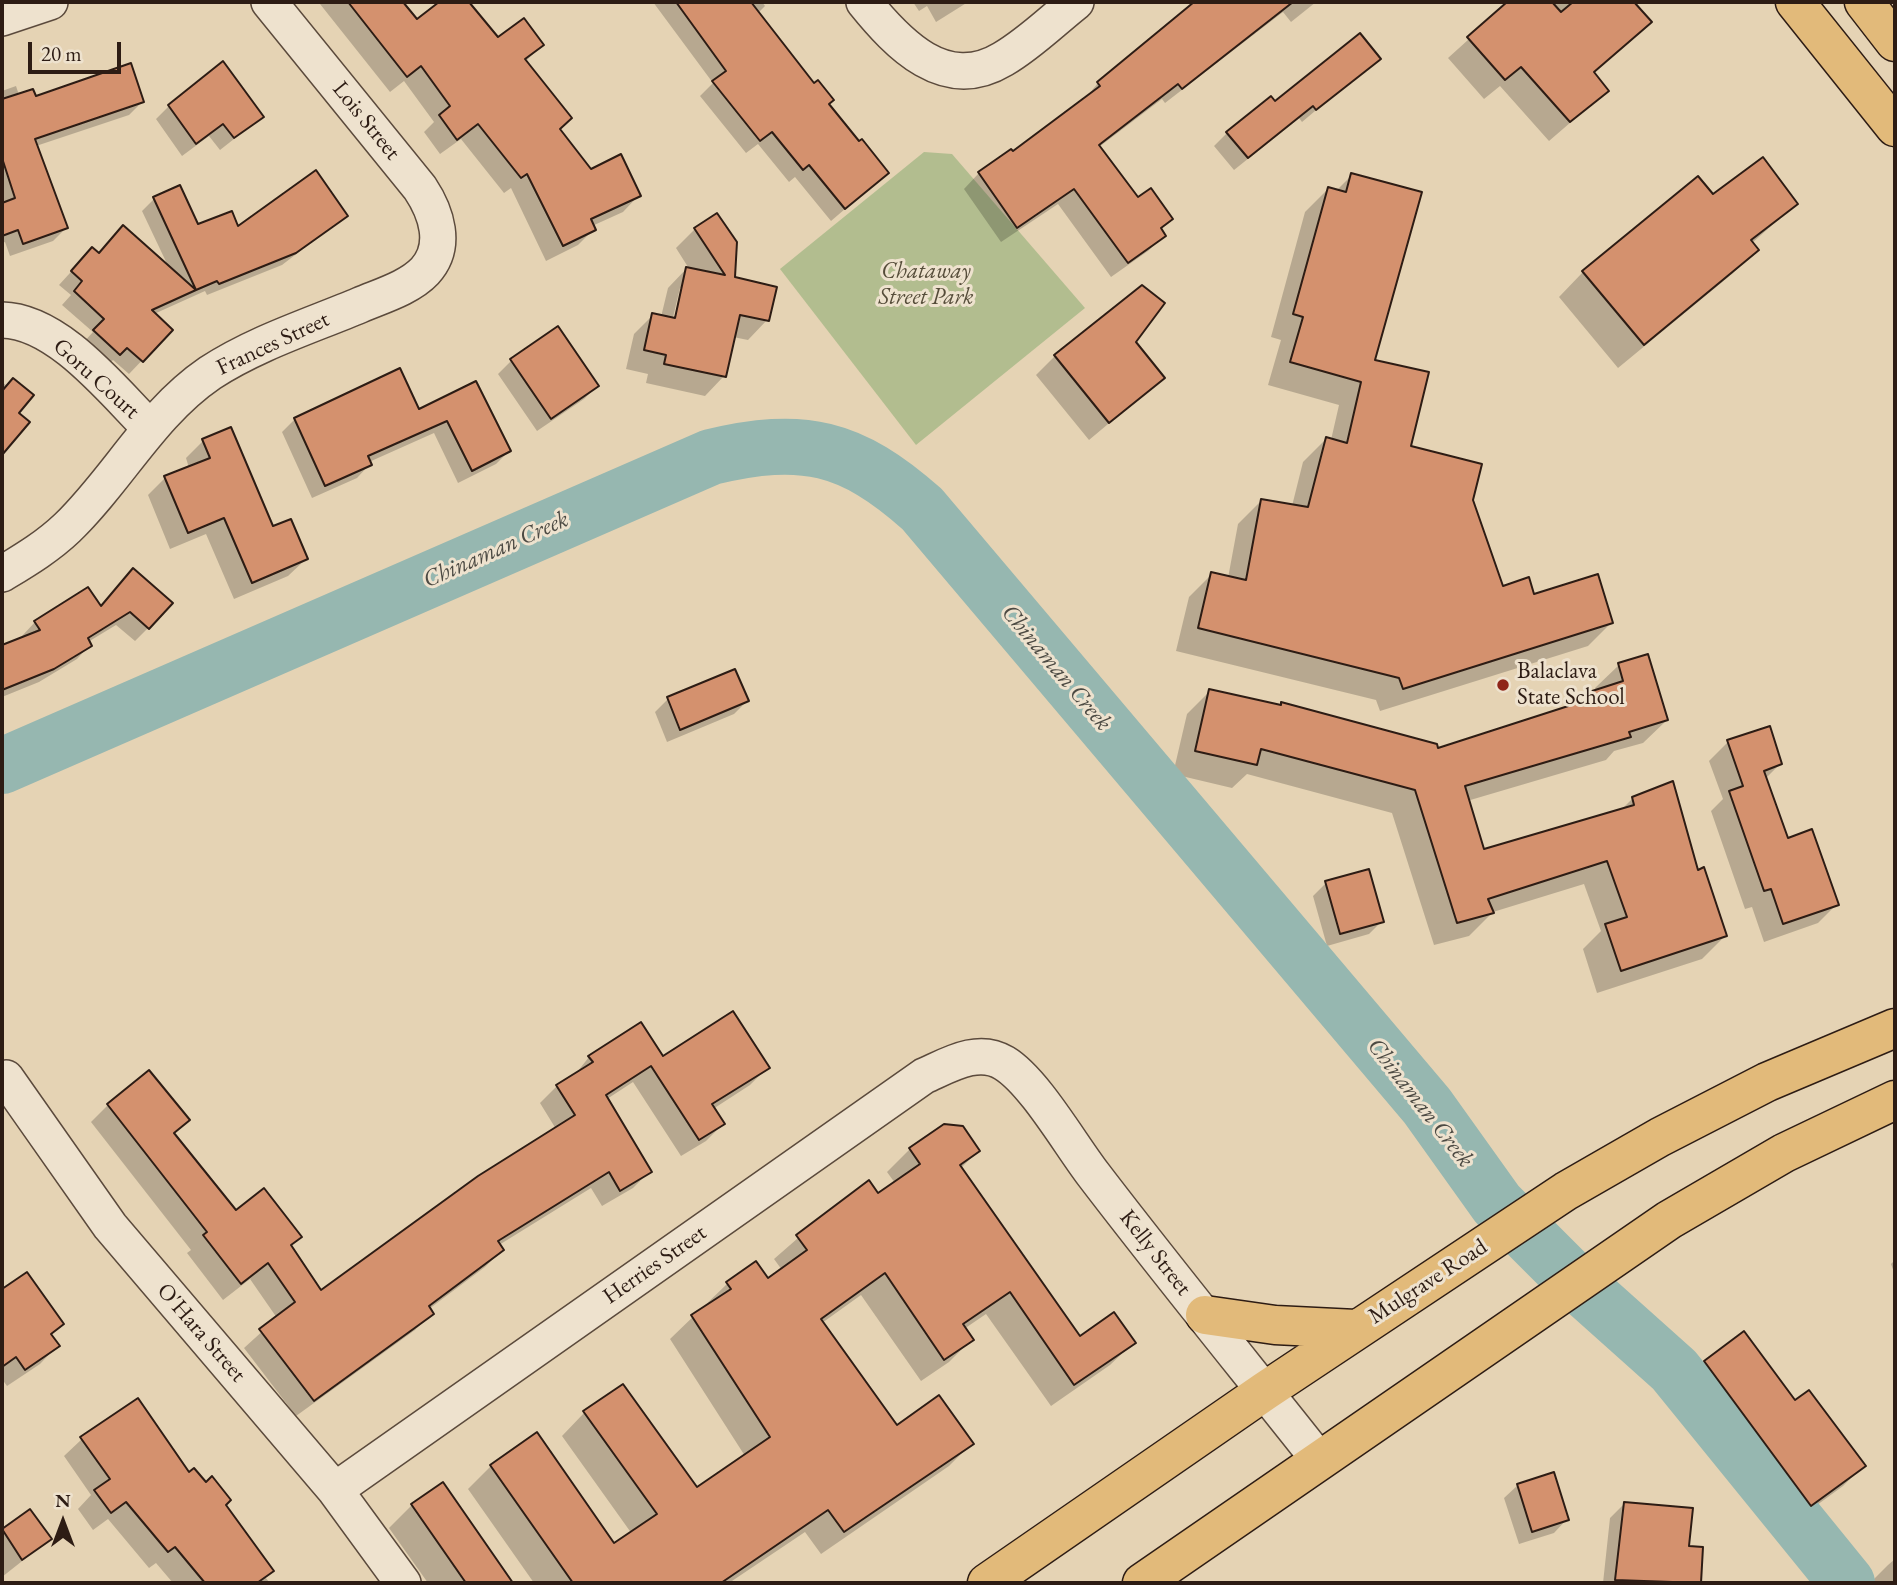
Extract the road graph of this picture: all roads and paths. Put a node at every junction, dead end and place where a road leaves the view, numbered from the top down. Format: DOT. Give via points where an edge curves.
graph roads {
  1 [pos="50,2"];
  2 [pos="270,2"];
  3 [pos="864,2"];
  4 [pos="1076,2"];
  5 [pos="1795,2"];
  6 [pos="1864,2"];
  7 [pos="2,18"];
  8 [pos="1895,42"];
  9 [pos="1895,127"];
  10 [pos="437,251"];
  11 [pos="2,320"];
  12 [pos="149,427"];
  13 [pos="2,574"];
  14 [pos="1895,1028"];
  15 [pos="983,1055"];
  16 [pos="6,1078"];
  17 [pos="1895,1100"];
  18 [pos="1205,1315"];
  19 [pos="1356,1329"];
  20 [pos="1265,1391"];
  21 [pos="1320,1461"];
  22 [pos="335,1490"];
  23 [pos="403,1583"];
  24 [pos="987,1583"];
  25 [pos="1142,1583"];
  1 -- 7 [label="street"];
  2 -- 10 [label="street, Lois Street" via="420,188 438,226"];
  3 -- 4 [label="street" via="892,38 910,51 950,69 968,71 1001,61"];
  5 -- 9 [label="main road"];
  6 -- 8 [label="main road"];
  10 -- 12 [label="street, Frances Street" via="425,271 400,288 243,354 209,374"];
  11 -- 12 [label="street, Goru Court" via="40,330 69,348"];
  12 -- 13 [label="street, Frances Street" via="68,527 42,550"];
  14 -- 19 [label="main road, Mulgrave Road" via="1767,1082 1660,1137 1544,1205"];
  15 -- 18 [label="street, Kelly Street" via="1003,1062 1021,1076 1092,1174"];
  15 -- 22 [label="street, Herries Street" via="924,1076"];
  16 -- 22 [label="street, O'Hara Street" via="110,1226"];
  17 -- 21 [label="main road" via="1724,1186"];
  18 -- 19 [label="main road"];
  18 -- 20 [label="street, Kelly Street"];
  19 -- 20 [label="main road, Mulgrave Road"];
  20 -- 21 [label="street, Kelly Street"];
  20 -- 24 [label="main road, Mulgrave Road"];
  21 -- 25 [label="main road"];
  22 -- 23 [label="street, O'Hara Street"];
}
